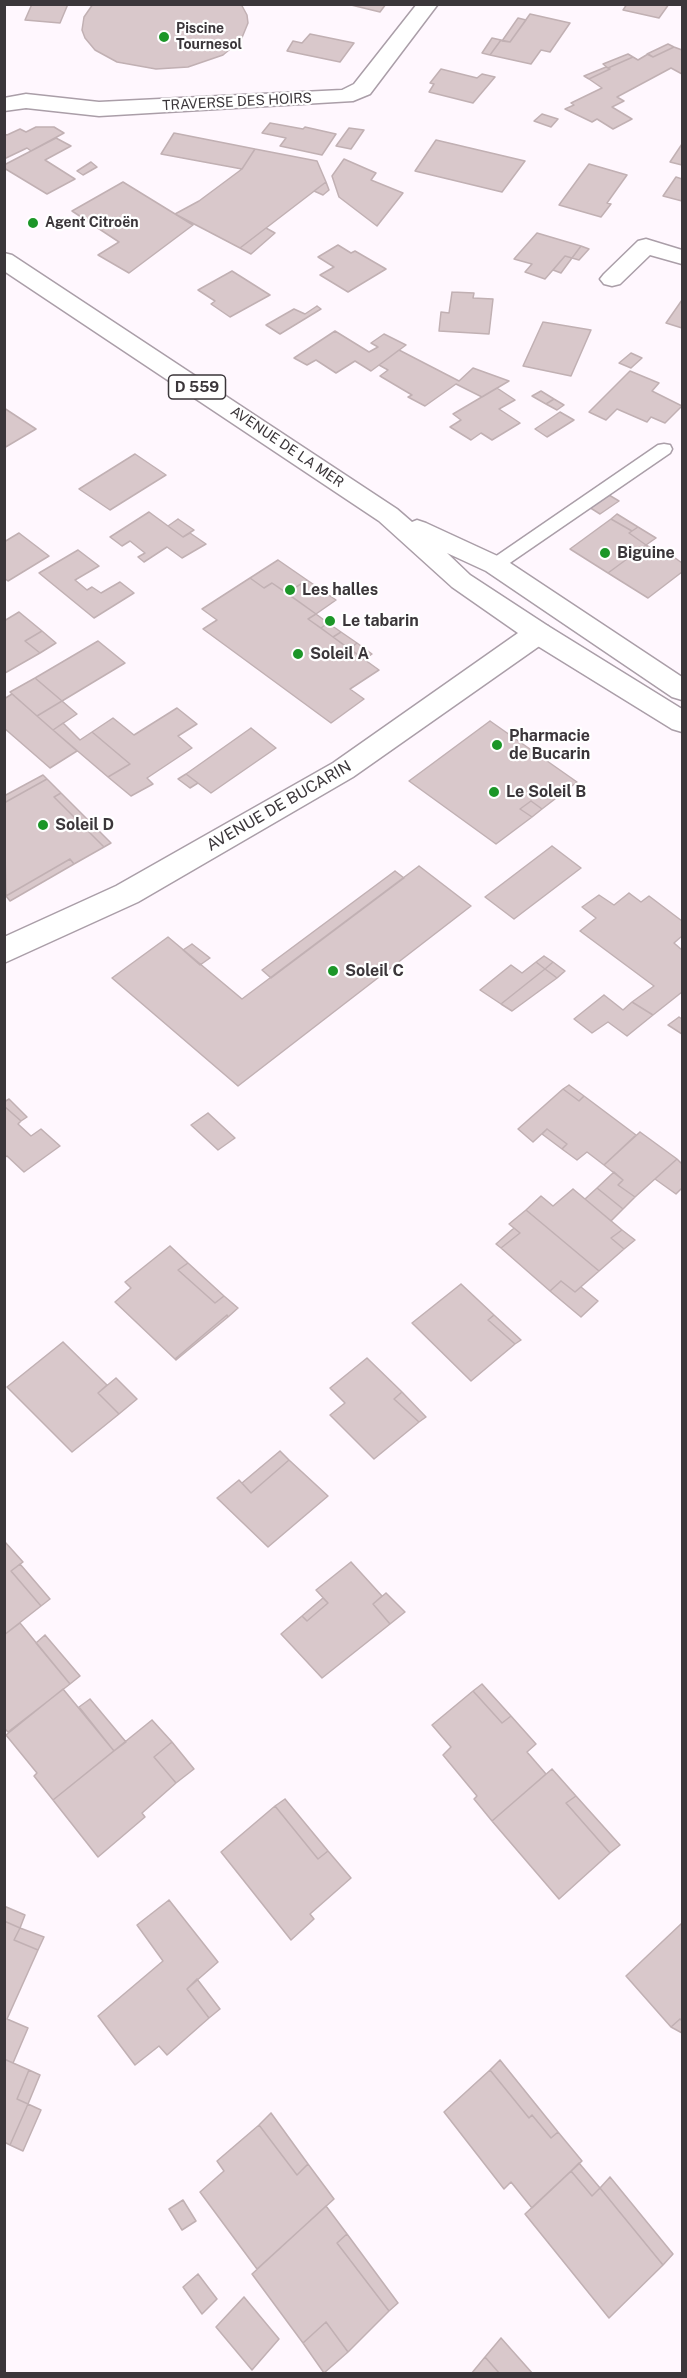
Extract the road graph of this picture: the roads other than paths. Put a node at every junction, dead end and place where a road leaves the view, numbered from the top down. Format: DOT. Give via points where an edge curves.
graph roads {
  1 [pos="428,4"];
  2 [pos="4,105"];
  3 [pos="682,257"];
  4 [pos="4,260"];
  5 [pos="612,279"];
  6 [pos="663,449"];
  7 [pos="388,515"];
  8 [pos="495,565"];
  9 [pos="538,633"];
  10 [pos="682,690"];
  11 [pos="682,722"];
  12 [pos="4,951"];
  1 -- 2 [label="street, TRAVERSE DES HOIRS" via="362,89 345,96 99,109 26,101"];
  3 -- 5 [label="street" via="646,246"];
  4 -- 7 [label="street, AVENUE DE LA MER / D 559"];
  6 -- 8 [label="lane"];
  7 -- 8 [label="street, AVENUE DE LA MER / D 559"];
  7 -- 9 [label="street, AVENUE DE LA MER / D 559" via="461,581"];
  8 -- 10 [label="street, AVENUE DE LA MER / D 559"];
  9 -- 11 [label="street, AVENUE DE LA MER / D 559"];
  9 -- 12 [label="street, AVENUE DE BUCARIN" via="343,770 127,894"];
}
